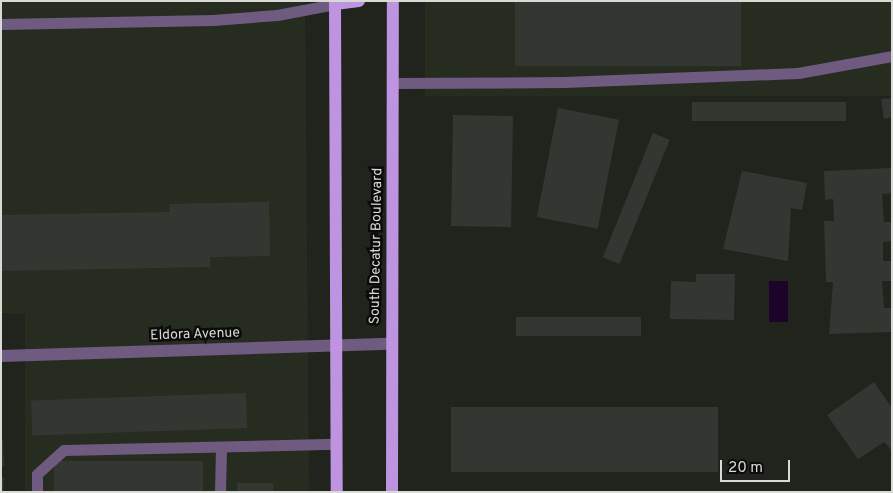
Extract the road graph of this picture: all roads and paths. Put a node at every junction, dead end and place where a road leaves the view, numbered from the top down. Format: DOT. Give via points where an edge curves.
graph roads {
  1 [pos="358,1"];
  2 [pos="393,1"];
  3 [pos="332,2"];
  4 [pos="1,24"];
  5 [pos="892,56"];
  6 [pos="393,83"];
  7 [pos="390,344"];
  8 [pos="336,346"];
  9 [pos="1,356"];
  10 [pos="336,444"];
  11 [pos="221,449"];
  12 [pos="37,492"];
  13 [pos="220,492"];
  14 [pos="337,492"];
  15 [pos="392,492"];
  1 -- 3 [label="main road"];
  2 -- 6 [label="main road, South Decatur Boulevard"];
  3 -- 4 [label="lane" via="277,15 213,20"];
  3 -- 8 [label="main road"];
  5 -- 6 [label="lane" via="798,73 564,82"];
  6 -- 7 [label="main road, South Decatur Boulevard"];
  7 -- 8 [label="street, Eldora Avenue"];
  7 -- 15 [label="main road, South Decatur Boulevard"];
  8 -- 9 [label="street, Eldora Avenue"];
  8 -- 10 [label="main road"];
  10 -- 11 [label="lane"];
  10 -- 14 [label="main road"];
  11 -- 12 [label="lane" via="64,450 37,474"];
  11 -- 13 [label="lane"];
}
